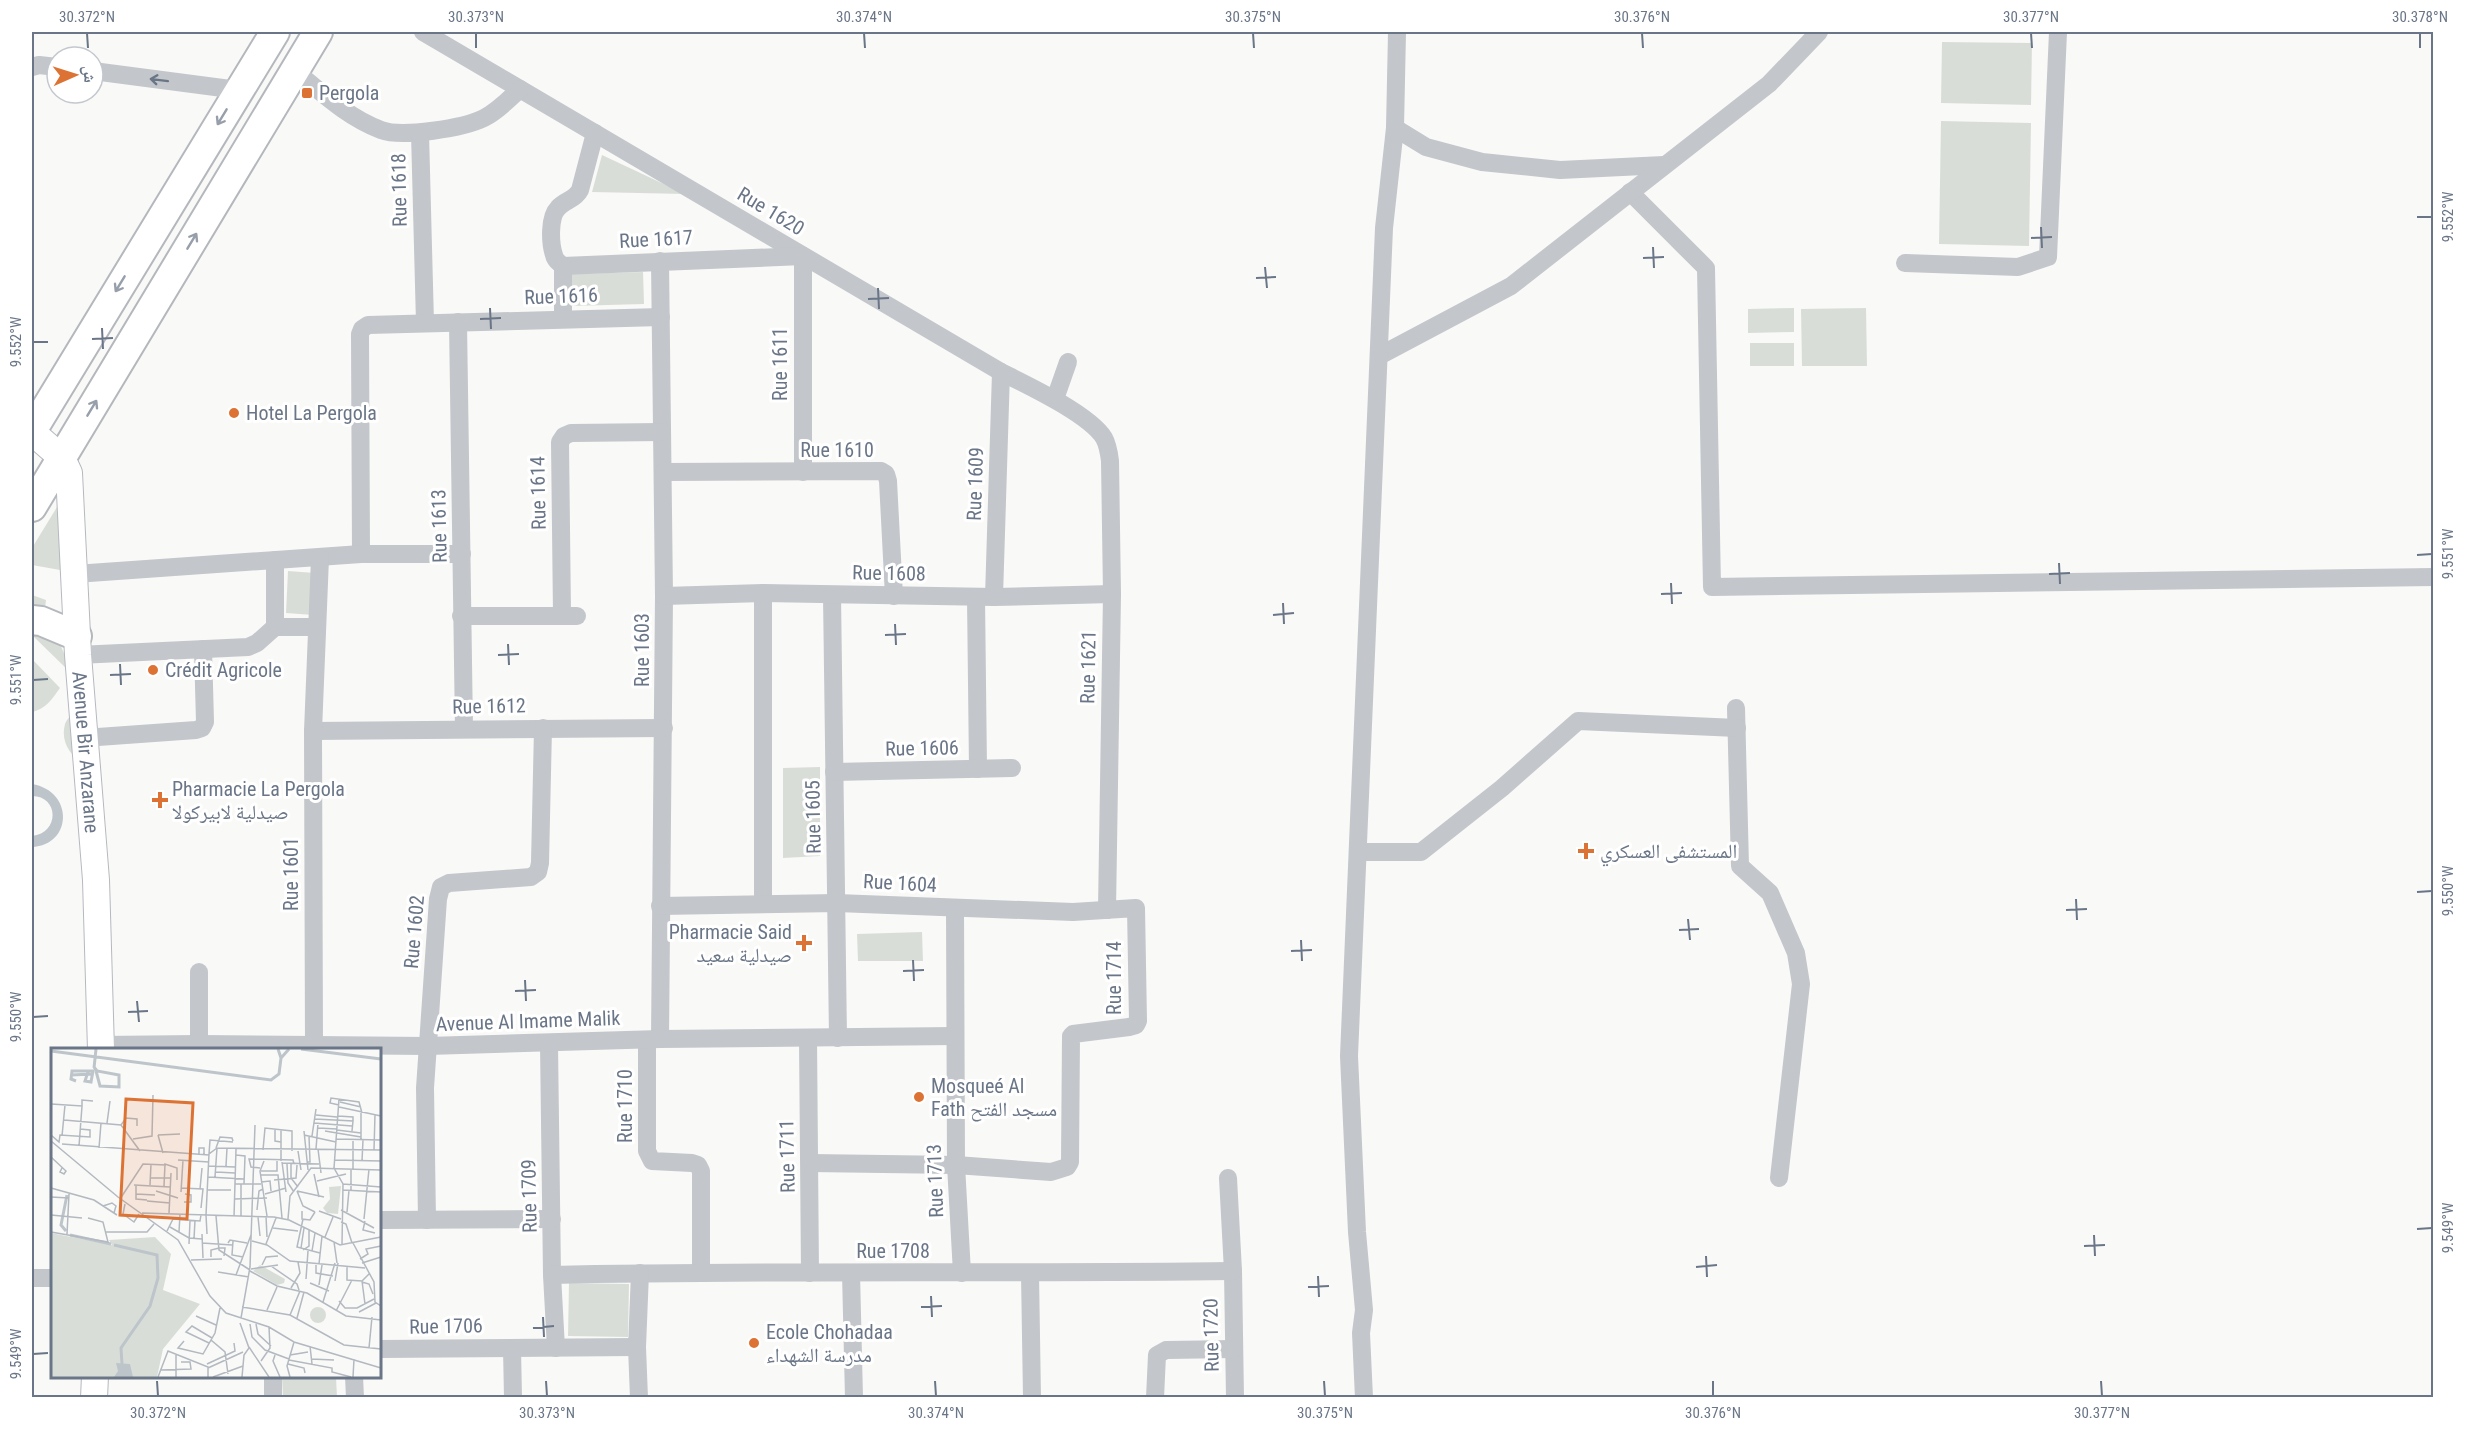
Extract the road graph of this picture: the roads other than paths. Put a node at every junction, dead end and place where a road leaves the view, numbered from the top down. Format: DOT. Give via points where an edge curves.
graph roads {
  1 [pos="274,32"];
  2 [pos="318,32"];
  3 [pos="423,32"];
  4 [pos="1397,32"];
  5 [pos="1819,32"];
  6 [pos="2058,32"];
  7 [pos="294,70"];
  8 [pos="105,73"];
  9 [pos="520,89"];
  10 [pos="238,90"];
  11 [pos="1395,128"];
  12 [pos="420,133"];
  13 [pos="595,133"];
  14 [pos="1664,165"];
  15 [pos="1630,192"];
  16 [pos="802,256"];
  17 [pos="660,261"];
  18 [pos="1905,263"];
  19 [pos="563,266"];
  20 [pos="661,316"];
  21 [pos="563,318"];
  22 [pos="425,322"];
  23 [pos="458,322"];
  24 [pos="1379,356"];
  25 [pos="1068,362"];
  26 [pos="1001,372"];
  27 [pos="1055,399"];
  28 [pos="34,420"];
  29 [pos="1095,429"];
  30 [pos="663,432"];
  31 [pos="62,458"];
  32 [pos="664,472"];
  33 [pos="803,472"];
  34 [pos="32,507"];
  35 [pos="361,554"];
  36 [pos="462,554"];
  37 [pos="320,558"];
  38 [pos="275,560"];
  39 [pos="75,574"];
  40 [pos="2433,577"];
  41 [pos="763,593"];
  42 [pos="1112,594"];
  43 [pos="832,595"];
  44 [pos="664,596"];
  45 [pos="894,596"];
  46 [pos="976,597"];
  47 [pos="994,597"];
  48 [pos="461,616"];
  49 [pos="32,620"];
  50 [pos="274,627"];
  51 [pos="317,627"];
  52 [pos="78,646"];
  53 [pos="203,649"];
  54 [pos="1736,708"];
  55 [pos="543,728"];
  56 [pos="664,728"];
  57 [pos="1737,728"];
  58 [pos="464,729"];
  59 [pos="313,730"];
  60 [pos="84,738"];
  61 [pos="1012,768"];
  62 [pos="978,769"];
  63 [pos="834,772"];
  64 [pos="1358,852"];
  65 [pos="763,903"];
  66 [pos="837,903"];
  67 [pos="660,906"];
  68 [pos="955,908"];
  69 [pos="1137,908"];
  70 [pos="1107,910"];
  71 [pos="199,972"];
  72 [pos="955,1036"];
  73 [pos="808,1038"];
  74 [pos="838,1038"];
  75 [pos="654,1039"];
  76 [pos="199,1044"];
  77 [pos="549,1044"];
  78 [pos="314,1046"];
  79 [pos="428,1046"];
  80 [pos="101,1048"];
  81 [pos="810,1163"];
  82 [pos="956,1165"];
  83 [pos="1228,1178"];
  84 [pos="1779,1178"];
  85 [pos="552,1219"];
  86 [pos="381,1220"];
  87 [pos="427,1220"];
  88 [pos="1233,1271"];
  89 [pos="701,1272"];
  90 [pos="640,1273"];
  91 [pos="810,1273"];
  92 [pos="851,1273"];
  93 [pos="962,1273"];
  94 [pos="1030,1274"];
  95 [pos="552,1275"];
  96 [pos="32,1278"];
  97 [pos="51,1278"];
  98 [pos="637,1347"];
  99 [pos="512,1348"];
  100 [pos="556,1348"];
  101 [pos="381,1349"];
  102 [pos="1234,1350"];
  103 [pos="95,1378"];
  104 [pos="273,1378"];
  105 [pos="354,1378"];
  106 [pos="94,1398"];
  107 [pos="273,1398"];
  108 [pos="355,1398"];
  109 [pos="513,1398"];
  110 [pos="639,1398"];
  111 [pos="854,1398"];
  112 [pos="1032,1398"];
  113 [pos="1155,1398"];
  114 [pos="1235,1398"];
  115 [pos="1364,1398"];
  1 -- 10 [label="main road"];
  2 -- 7 [label="main road"];
  3 -- 9 [label="street, Rue 1620"];
  4 -- 11 [label="street"];
  5 -- 14 [label="street" via="1769,84"];
  6 -- 18 [label="street" via="2048,257 2018,267"];
  7 -- 12 [label="street" via="357,119 383,132"];
  31 -- 7 [label="main road, one-way"];
  10 -- 8 [label="street, one-way"];
  9 -- 12 [label="street, Rue 1618" via="484,118"];
  9 -- 13 [label="street, Rue 1620"];
  10 -- 28 [label="main road, one-way"];
  11 -- 14 [label="street" via="1426,147 1482,162 1560,170"];
  11 -- 24 [label="street" via="1384,228"];
  12 -- 22 [label="street, Rue 1618"];
  13 -- 16 [label="street, Rue 1620"];
  13 -- 19 [label="street" via="577,196 561,205 554,215 553,253"];
  14 -- 15 [label="street"];
  15 -- 24 [label="street" via="1511,286"];
  15 -- 40 [label="street" via="1706,268 1712,587"];
  16 -- 17 [label="street, Rue 1617"];
  16 -- 26 [label="street, Rue 1620"];
  16 -- 33 [label="street, Rue 1611"];
  17 -- 19 [label="street, Rue 1617"];
  17 -- 20 [label="street, Rue 1603"];
  19 -- 21 [label="street"];
  20 -- 21 [label="street, Rue 1616"];
  20 -- 30 [label="street, Rue 1603"];
  21 -- 23 [label="street, Rue 1616"];
  22 -- 23 [label="street, Rue 1616"];
  22 -- 35 [label="street, Rue 1616" via="368,326 360,334"];
  23 -- 36 [label="street, Rue 1613"];
  24 -- 64 [label="street"];
  25 -- 27 [label="street"];
  26 -- 27 [label="street, Rue 1620"];
  26 -- 47 [label="street, Rue 1609"];
  27 -- 29 [label="street, Rue 1620"];
  28 -- 31 [label="street"];
  29 -- 42 [label="street, Rue 1621" via="1108,447 1110,461"];
  30 -- 32 [label="street, Rue 1603"];
  30 -- 48 [label="street, Rue 1614" via="571,433 560,441 569,615"];
  31 -- 34 [label="main road"];
  31 -- 39 [label="street, Avenue Bir Anzarane" via="69,473"];
  32 -- 33 [label="street, Rue 1610"];
  32 -- 44 [label="street, Rue 1603"];
  33 -- 45 [label="street, Rue 1610" via="886,474"];
  35 -- 36 [label="street"];
  35 -- 37 [label="street"];
  36 -- 48 [label="street, Rue 1613"];
  37 -- 38 [label="street"];
  37 -- 51 [label="street, Rue 1601"];
  38 -- 39 [label="street"];
  38 -- 50 [label="street"];
  39 -- 52 [label="street, Avenue Bir Anzarane"];
  41 -- 43 [label="street, Rue 1608"];
  41 -- 44 [label="street, Rue 1608"];
  41 -- 65 [label="street"];
  42 -- 47 [label="street, Rue 1608"];
  42 -- 70 [label="street, Rue 1621"];
  43 -- 45 [label="street, Rue 1608"];
  43 -- 63 [label="street, Rue 1605"];
  44 -- 56 [label="street, Rue 1603"];
  45 -- 46 [label="street, Rue 1608"];
  46 -- 47 [label="street, Rue 1608"];
  46 -- 62 [label="street"];
  48 -- 58 [label="street, Rue 1613"];
  49 -- 52 [label="main road" via="41,621"];
  50 -- 51 [label="street"];
  50 -- 53 [label="street" via="248,647"];
  51 -- 59 [label="street, Rue 1601"];
  52 -- 53 [label="street"];
  52 -- 60 [label="street, Avenue Bir Anzarane"];
  53 -- 60 [label="street" via="202,728"];
  54 -- 57 [label="street"];
  55 -- 56 [label="street, Rue 1612"];
  55 -- 58 [label="street, Rue 1612"];
  55 -- 79 [label="street, Rue 1602" via="538,872 531,877 466,880 441,887"];
  56 -- 67 [label="street, Rue 1603"];
  57 -- 64 [label="street" via="1578,721 1421,852"];
  57 -- 84 [label="street" via="1740,866 1770,893 1796,953 1801,984"];
  58 -- 59 [label="street, Rue 1612"];
  59 -- 78 [label="street, Rue 1601"];
  60 -- 80 [label="street, Avenue Bir Anzarane" via="97,891"];
  61 -- 62 [label="street, Rue 1606"];
  62 -- 63 [label="street, Rue 1606"];
  63 -- 66 [label="street, Rue 1605"];
  64 -- 115 [label="street" via="1349,1056 1364,1310"];
  65 -- 66 [label="street, Rue 1604"];
  65 -- 67 [label="street, Rue 1604"];
  66 -- 68 [label="street, Rue 1604"];
  66 -- 74 [label="street, Rue 1605"];
  67 -- 75 [label="street, Rue 1603"];
  68 -- 70 [label="street, Rue 1604" via="1022,912"];
  68 -- 72 [label="street, Rue 1713"];
  69 -- 70 [label="street, Rue 1604"];
  69 -- 82 [label="street, Rue 1714" via="1138,1021 1129,1027 1071,1036 1067,1167 1051,1172"];
  71 -- 76 [label="street"];
  72 -- 74 [label="street, Avenue Al Imame Malik"];
  72 -- 82 [label="street, Rue 1713"];
  73 -- 74 [label="street, Avenue Al Imame Malik"];
  73 -- 75 [label="street, Avenue Al Imame Malik"];
  73 -- 81 [label="street, Rue 1711"];
  75 -- 77 [label="street, Avenue Al Imame Malik"];
  75 -- 89 [label="street, Rue 1710" via="647,1151 652,1161 698,1165"];
  76 -- 78 [label="street, Avenue Al Imame Malik"];
  76 -- 80 [label="street, Avenue Al Imame Malik"];
  77 -- 79 [label="street, Avenue Al Imame Malik"];
  77 -- 85 [label="street, Rue 1709"];
  78 -- 79 [label="street, Avenue Al Imame Malik"];
  79 -- 87 [label="street"];
  81 -- 82 [label="street"];
  81 -- 91 [label="street, Rue 1711"];
  82 -- 93 [label="street, Rue 1713"];
  83 -- 88 [label="street, Rue 1720"];
  85 -- 87 [label="street"];
  85 -- 95 [label="street, Rue 1709"];
  86 -- 87 [label="street"];
  88 -- 94 [label="street, Rue 1708"];
  88 -- 102 [label="street, Rue 1720"];
  89 -- 90 [label="street, Rue 1708"];
  89 -- 91 [label="street, Rue 1708"];
  90 -- 95 [label="street, Rue 1708"];
  90 -- 98 [label="street"];
  91 -- 92 [label="street, Rue 1708"];
  92 -- 93 [label="street, Rue 1708"];
  92 -- 111 [label="street"];
  93 -- 94 [label="street, Rue 1708"];
  94 -- 112 [label="street"];
  95 -- 100 [label="street, Rue 1709"];
  96 -- 97 [label="street"];
  98 -- 100 [label="street, Rue 1706"];
  98 -- 110 [label="street"];
  99 -- 100 [label="street, Rue 1706"];
  99 -- 101 [label="street, Rue 1706"];
  99 -- 109 [label="street"];
  102 -- 113 [label="street" via="1166,1350 1157,1355"];
  102 -- 114 [label="street, Rue 1720"];
  103 -- 106 [label="street"];
  104 -- 107 [label="street"];
  105 -- 108 [label="street"];
}
